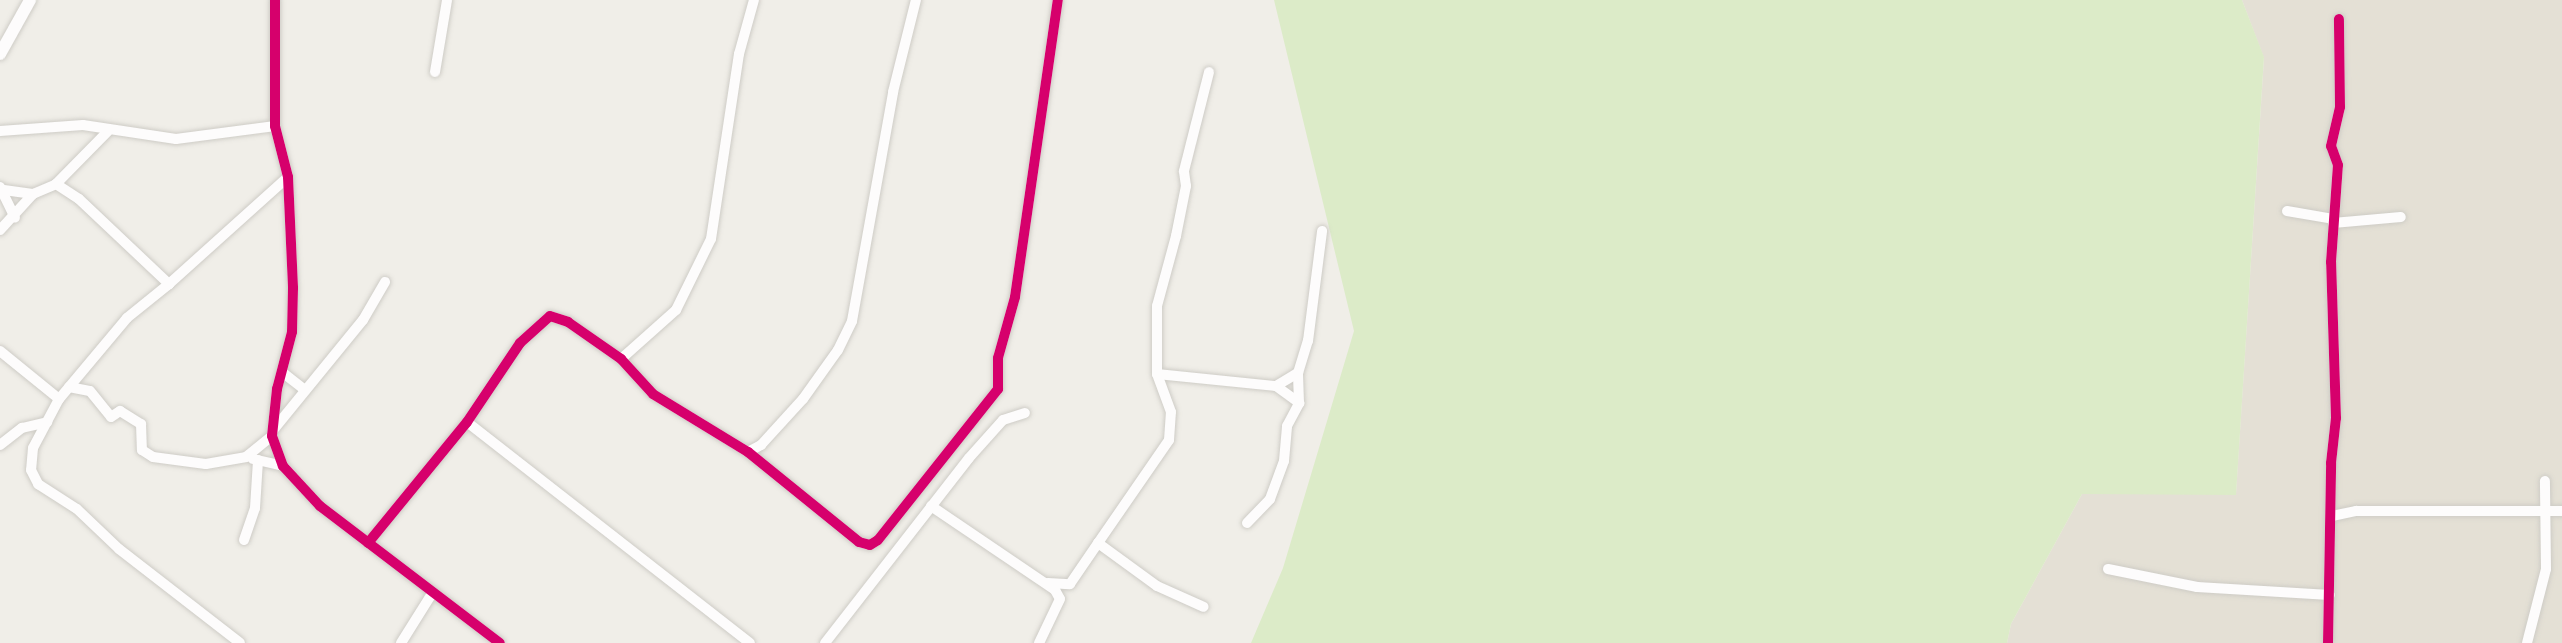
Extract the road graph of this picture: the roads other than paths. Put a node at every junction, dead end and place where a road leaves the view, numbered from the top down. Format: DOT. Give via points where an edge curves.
graph roads {
  1 [pos="30,0"];
  2 [pos="275,0"];
  3 [pos="447,0"];
  4 [pos="754,0"];
  5 [pos="916,0"];
  6 [pos="1058,0"];
  7 [pos="2339,19"];
  8 [pos="0,54"];
  9 [pos="435,72"];
  10 [pos="1209,72"];
  11 [pos="275,126"];
  12 [pos="0,131"];
  13 [pos="108,131"];
  14 [pos="288,177"];
  15 [pos="56,184"];
  16 [pos="2,189"];
  17 [pos="33,194"];
  18 [pos="2287,211"];
  19 [pos="2400,216"];
  20 [pos="15,218"];
  21 [pos="2333,221"];
  22 [pos="0,230"];
  23 [pos="1322,231"];
  24 [pos="385,282"];
  25 [pos="169,284"];
  26 [pos="0,351"];
  27 [pos="621,359"];
  28 [pos="282,372"];
  29 [pos="1298,373"];
  30 [pos="1157,374"];
  31 [pos="1276,386"];
  32 [pos="68,389"];
  33 [pos="51,390"];
  34 [pos="305,390"];
  35 [pos="59,400"];
  36 [pos="1299,403"];
  37 [pos="1025,413"];
  38 [pos="47,422"];
  39 [pos="467,422"];
  40 [pos="272,433"];
  41 [pos="0,445"];
  42 [pos="748,452"];
  43 [pos="246,457"];
  44 [pos="258,460"];
  45 [pos="283,466"];
  46 [pos="2545,481"];
  47 [pos="931,506"];
  48 [pos="2542,510"];
  49 [pos="2562,511"];
  50 [pos="2332,516"];
  51 [pos="1247,523"];
  52 [pos="244,540"];
  53 [pos="368,543"];
  54 [pos="1098,543"];
  55 [pos="2109,569"];
  56 [pos="1048,583"];
  57 [pos="1070,584"];
  58 [pos="433,592"];
  59 [pos="2330,595"];
  60 [pos="1060,598"];
  61 [pos="1204,607"];
  62 [pos="240,643"];
  63 [pos="401,643"];
  64 [pos="500,643"];
  65 [pos="750,643"];
  66 [pos="825,643"];
  67 [pos="1039,643"];
  68 [pos="2328,643"];
  69 [pos="2527,643"];
  1 -- 8 [label="street"];
  2 -- 11 [label="street"];
  3 -- 9 [label="street"];
  4 -- 27 [label="street" via="739,54 711,239 676,310"];
  5 -- 42 [label="street" via="893,92 852,321 838,350 803,399 761,445"];
  6 -- 42 [label="street" via="1014,298 998,358 998,389 870,545 859,542"];
  7 -- 21 [label="street" via="2340,107 2332,146 2338,166"];
  10 -- 30 [label="street" via="1157,306"];
  11 -- 13 [label="street" via="176,139"];
  11 -- 14 [label="street"];
  12 -- 13 [label="street" via="64,125"];
  13 -- 15 [label="street"];
  14 -- 25 [label="street"];
  14 -- 28 [label="street" via="293,310"];
  15 -- 17 [label="street"];
  15 -- 25 [label="street" via="79,199"];
  16 -- 17 [label="street"];
  16 -- 20 [label="street"];
  17 -- 20 [label="street"];
  18 -- 21 [label="street"];
  19 -- 21 [label="street"];
  20 -- 22 [label="street"];
  21 -- 50 [label="street" via="2336,418"];
  23 -- 29 [label="street" via="1308,341"];
  24 -- 34 [label="street" via="363,320"];
  25 -- 32 [label="street" via="127,318"];
  26 -- 33 [label="street"];
  27 -- 39 [label="street" via="568,322 550,316 520,344"];
  27 -- 42 [label="street" via="653,394"];
  28 -- 34 [label="street"];
  28 -- 40 [label="street"];
  29 -- 31 [label="street"];
  29 -- 36 [label="street"];
  30 -- 31 [label="street"];
  30 -- 54 [label="street" via="1171,412 1169,440"];
  31 -- 36 [label="street"];
  32 -- 33 [label="street"];
  32 -- 35 [label="street"];
  32 -- 43 [label="street" via="90,391 111,417 120,411 141,424 142,450 153,457 206,464"];
  33 -- 35 [label="street"];
  34 -- 40 [label="street"];
  35 -- 38 [label="street"];
  36 -- 51 [label="street" via="1287,426 1284,461 1270,499"];
  37 -- 47 [label="street" via="1003,420"];
  38 -- 41 [label="street" via="22,428"];
  38 -- 62 [label="street" via="31,457 37,484 77,509 118,549"];
  39 -- 53 [label="street"];
  39 -- 65 [label="street"];
  40 -- 43 [label="street"];
  40 -- 45 [label="street"];
  43 -- 44 [label="street"];
  44 -- 45 [label="street"];
  44 -- 52 [label="street" via="255,508"];
  45 -- 53 [label="street" via="320,506"];
  46 -- 48 [label="street"];
  47 -- 56 [label="street"];
  47 -- 66 [label="street"];
  48 -- 49 [label="street"];
  48 -- 50 [label="street" via="2356,511"];
  48 -- 69 [label="street" via="2546,569"];
  50 -- 59 [label="street"];
  53 -- 58 [label="street"];
  54 -- 57 [label="street"];
  54 -- 61 [label="street" via="1157,586"];
  55 -- 59 [label="street" via="2197,587"];
  56 -- 57 [label="street"];
  56 -- 60 [label="street"];
  57 -- 60 [label="street"];
  58 -- 63 [label="street"];
  58 -- 64 [label="street"];
  59 -- 68 [label="street"];
  60 -- 67 [label="street"];
}
